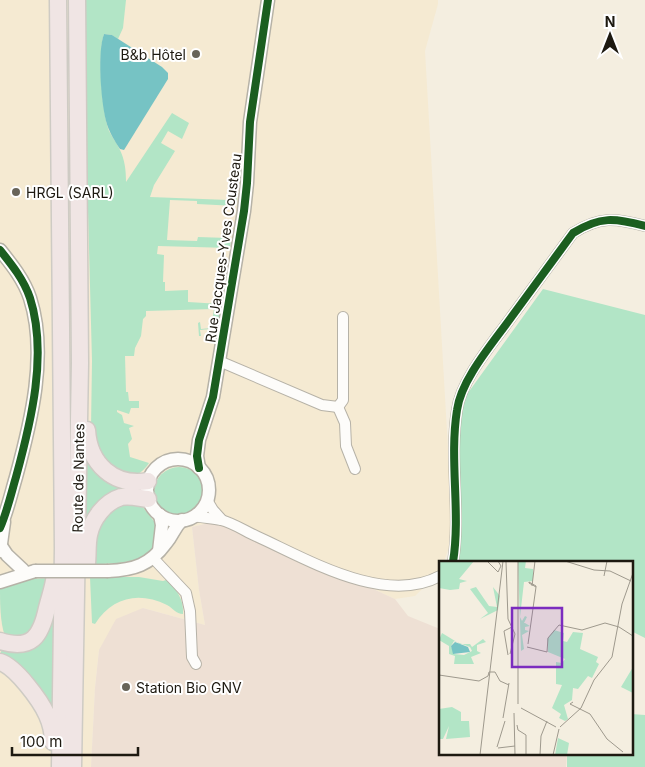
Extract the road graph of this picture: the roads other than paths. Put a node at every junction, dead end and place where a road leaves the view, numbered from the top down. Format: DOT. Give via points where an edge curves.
graph roads {
  1 [pos="58,0"];
  2 [pos="77,0"];
  3 [pos="268,0"];
  4 [pos="645,226"];
  5 [pos="0,251"];
  6 [pos="343,317"];
  7 [pos="219,361"];
  8 [pos="80,376"];
  9 [pos="338,407"];
  10 [pos="199,440"];
  11 [pos="181,459"];
  12 [pos="199,468"];
  13 [pos="355,469"];
  14 [pos="148,481"];
  15 [pos="148,499"];
  16 [pos="207,500"];
  17 [pos="160,515"];
  18 [pos="188,518"];
  19 [pos="222,520"];
  20 [pos="2,524"];
  21 [pos="63,548"];
  22 [pos="1,549"];
  23 [pos="156,554"];
  24 [pos="453,561"];
  25 [pos="29,570"];
  26 [pos="0,572"];
  27 [pos="439,576"];
  28 [pos="0,582"];
  29 [pos="0,641"];
  30 [pos="0,662"];
  31 [pos="196,664"];
  32 [pos="73,761"];
  33 [pos="53,767"];
  34 [pos="60,767"];
  1 -- 21 [label="highway, Route de Nantes"];
  2 -- 8 [label="highway, Route de Nantes"];
  3 -- 7 [label="street, Rue Jacques-Yves Cousteau" via="250,122 244,211"];
  4 -- 24 [label="street" via="605,220 588,224 573,233 480,361 457,408"];
  5 -- 20 [label="street" via="22,279 30,296 39,341 25,445"];
  6 -- 9 [label="street" via="343,400"];
  7 -- 9 [label="street" via="322,405"];
  7 -- 10 [label="street, Rue Jacques-Yves Cousteau" via="212,402"];
  8 -- 14 [label="highway" via="88,391 89,446 98,464 126,482"];
  8 -- 32 [label="highway, Route de Nantes"];
  9 -- 13 [label="street" via="345,423 346,446"];
  10 -- 11 [label="street, Rue Jacques-Yves Cousteau"];
  10 -- 12 [label="street, Rue Jacques-Yves Cousteau"];
  11 -- 12 [label="street"];
  11 -- 14 [label="street" via="161,465"];
  12 -- 16 [label="street" via="208,483"];
  14 -- 15 [label="street"];
  15 -- 17 [label="street"];
  15 -- 32 [label="highway" via="132,496 112,501 93,521 89,534 83,726"];
  16 -- 18 [label="street" via="202,509"];
  16 -- 19 [label="street"];
  17 -- 18 [label="street" via="174,520"];
  17 -- 23 [label="street" via="162,525"];
  18 -- 19 [label="street"];
  18 -- 23 [label="street" via="174,528 168,542"];
  19 -- 27 [label="street" via="362,581 400,586 420,584"];
  20 -- 22 [label="street"];
  21 -- 29 [label="highway" via="56,559 54,587 39,632 24,644"];
  21 -- 34 [label="highway, Route de Nantes"];
  22 -- 25 [label="street"];
  23 -- 25 [label="street, bridge" via="140,566 124,570"];
  23 -- 31 [label="street" via="186,593 192,657"];
  25 -- 26 [label="street"];
  25 -- 28 [label="street"];
  30 -- 33 [label="highway" via="14,671 46,713 53,732"];
}
